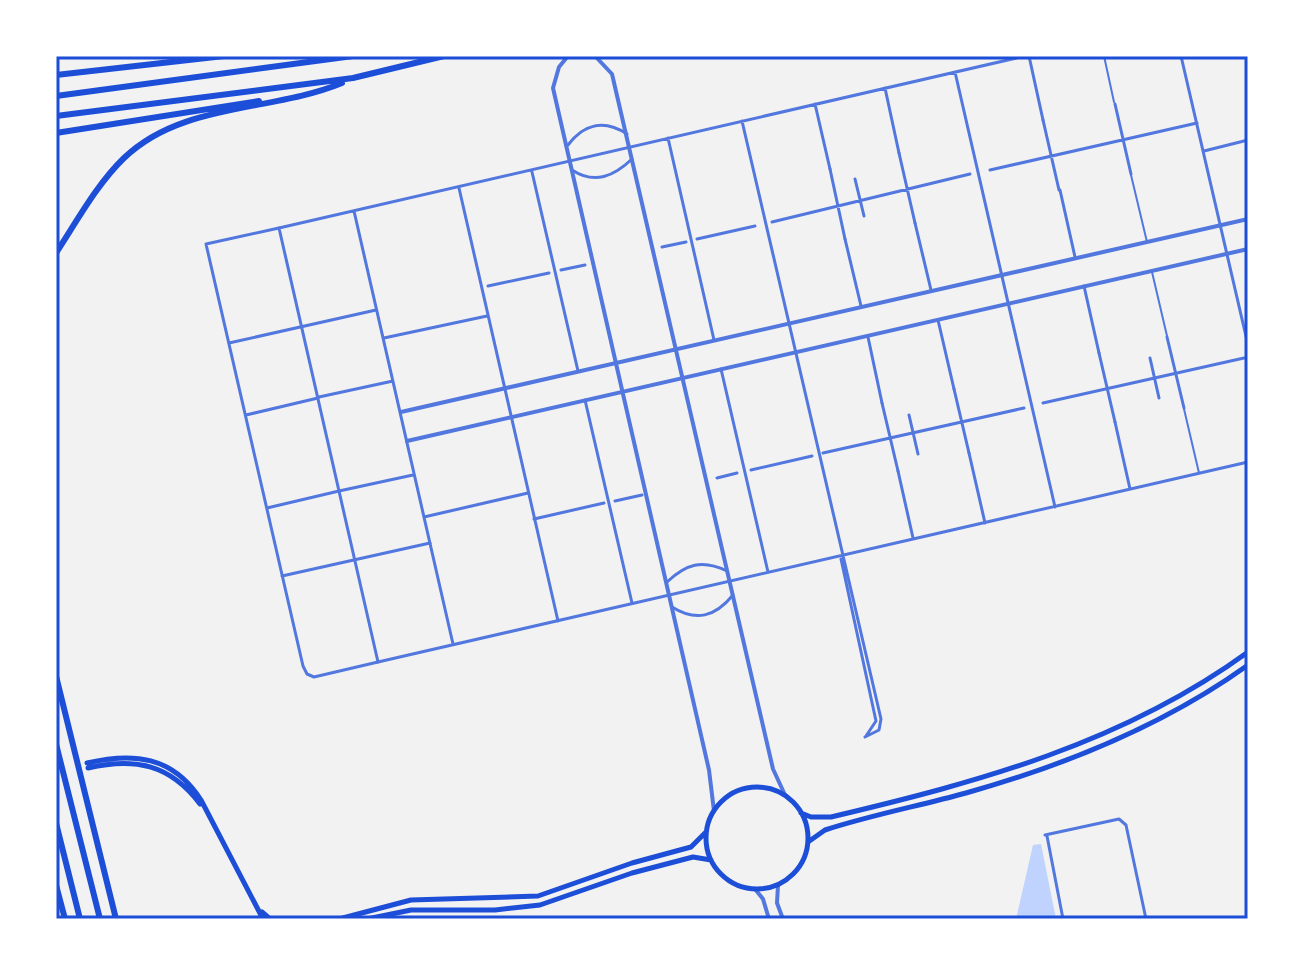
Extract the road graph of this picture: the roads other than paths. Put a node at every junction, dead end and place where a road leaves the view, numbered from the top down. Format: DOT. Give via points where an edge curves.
graph roads {
  1 [pos="224,56"];
  2 [pos="353,56"];
  3 [pos="444,56"];
  4 [pos="568,56"];
  5 [pos="595,56"];
  6 [pos="1027,56"];
  7 [pos="1104,56"];
  8 [pos="1181,56"];
  9 [pos="955,72"];
  10 [pos="56,75"];
  11 [pos="353,78"];
  12 [pos="885,88"];
  13 [pos="56,96"];
  14 [pos="275,99"];
  15 [pos="815,104"];
  16 [pos="1115,104"];
  17 [pos="56,116"];
  18 [pos="742,121"];
  19 [pos="1197,123"];
  20 [pos="56,133"];
  21 [pos="627,134"];
  22 [pos="668,138"];
  23 [pos="1123,140"];
  24 [pos="1248,140"];
  25 [pos="566,146"];
  26 [pos="630,147"];
  27 [pos="1204,151"];
  28 [pos="1052,156"];
  29 [pos="633,159"];
  30 [pos="569,160"];
  31 [pos="532,170"];
  32 [pos="572,170"];
  33 [pos="990,170"];
  34 [pos="970,174"];
  35 [pos="1131,174"];
  36 [pos="855,179"];
  37 [pos="459,187"];
  38 [pos="907,188"];
  39 [pos="56,197"];
  40 [pos="861,201"];
  41 [pos="56,207"];
  42 [pos="838,207"];
  43 [pos="354,211"];
  44 [pos="864,216"];
  45 [pos="1248,219"];
  46 [pos="772,222"];
  47 [pos="1220,225"];
  48 [pos="755,226"];
  49 [pos="279,228"];
  50 [pos="697,239"];
  51 [pos="686,242"];
  52 [pos="1147,242"];
  53 [pos="662,247"];
  54 [pos="1248,249"];
  55 [pos="56,253"];
  56 [pos="1227,253"];
  57 [pos="1075,258"];
  58 [pos="585,265"];
  59 [pos="561,270"];
  60 [pos="1152,271"];
  61 [pos="549,273"];
  62 [pos="1002,275"];
  63 [pos="488,286"];
  64 [pos="1084,286"];
  65 [pos="931,291"];
  66 [pos="1008,304"];
  67 [pos="861,306"];
  68 [pos="376,310"];
  69 [pos="487,316"];
  70 [pos="938,320"];
  71 [pos="788,323"];
  72 [pos="1246,326"];
  73 [pos="301,327"];
  74 [pos="867,336"];
  75 [pos="1167,337"];
  76 [pos="384,338"];
  77 [pos="714,340"];
  78 [pos="229,343"];
  79 [pos="1248,345"];
  80 [pos="676,348"];
  81 [pos="795,352"];
  82 [pos="1150,358"];
  83 [pos="1244,358"];
  84 [pos="616,362"];
  85 [pos="721,369"];
  86 [pos="578,371"];
  87 [pos="1176,373"];
  88 [pos="682,378"];
  89 [pos="1154,378"];
  90 [pos="393,381"];
  91 [pos="504,387"];
  92 [pos="1107,388"];
  93 [pos="623,392"];
  94 [pos="318,398"];
  95 [pos="1159,398"];
  96 [pos="585,400"];
  97 [pos="1043,403"];
  98 [pos="1024,408"];
  99 [pos="1184,408"];
  100 [pos="401,412"];
  101 [pos="246,415"];
  102 [pos="909,415"];
  103 [pos="511,417"];
  104 [pos="962,422"];
  105 [pos="914,432"];
  106 [pos="890,438"];
  107 [pos="407,441"];
  108 [pos="823,453"];
  109 [pos="918,454"];
  110 [pos="812,456"];
  111 [pos="1248,462"];
  112 [pos="751,470"];
  113 [pos="737,473"];
  114 [pos="1199,474"];
  115 [pos="414,475"];
  116 [pos="717,478"];
  117 [pos="1130,489"];
  118 [pos="339,491"];
  119 [pos="528,493"];
  120 [pos="642,495"];
  121 [pos="615,501"];
  122 [pos="604,503"];
  123 [pos="1055,507"];
  124 [pos="267,508"];
  125 [pos="424,517"];
  126 [pos="534,519"];
  127 [pos="985,523"];
  128 [pos="913,539"];
  129 [pos="430,543"];
  130 [pos="841,556"];
  131 [pos="354,560"];
  132 [pos="727,571"];
  133 [pos="768,573"];
  134 [pos="282,576"];
  135 [pos="730,581"];
  136 [pos="666,583"];
  137 [pos="669,595"];
  138 [pos="733,595"];
  139 [pos="632,603"];
  140 [pos="672,607"];
  141 [pos="558,621"];
  142 [pos="453,645"];
  143 [pos="1248,652"];
  144 [pos="378,662"];
  145 [pos="1248,665"];
  146 [pos="56,676"];
  147 [pos="56,744"];
  148 [pos="87,765"];
  149 [pos="785,795"];
  150 [pos="714,811"];
  151 [pos="801,813"];
  152 [pos="1121,817"];
  153 [pos="1125,822"];
  154 [pos="56,823"];
  155 [pos="706,832"];
  156 [pos="808,842"];
  157 [pos="711,860"];
  158 [pos="56,885"];
  159 [pos="778,885"];
  160 [pos="755,889"];
  161 [pos="60,900"];
  162 [pos="261,911"];
  163 [pos="56,912"];
  164 [pos="116,916"];
  165 [pos="65,919"];
  166 [pos="80,919"];
  167 [pos="100,919"];
  168 [pos="263,919"];
  169 [pos="270,919"];
  170 [pos="339,919"];
  171 [pos="367,919"];
  172 [pos="769,919"];
  173 [pos="783,919"];
  174 [pos="1063,919"];
  175 [pos="1146,919"];
  1 -- 10 [label="highway"];
  2 -- 13 [label="highway"];
  3 -- 11 [label="highway"];
  4 -- 25 [label="street" via="553,88"];
  5 -- 21 [label="street" via="612,74"];
  6 -- 9 [label="street"];
  6 -- 28 [label="street"];
  7 -- 16 [label="lane"];
  8 -- 19 [label="street"];
  9 -- 12 [label="street"];
  9 -- 62 [label="street"];
  11 -- 14 [label="highway" via="328,89"];
  11 -- 17 [label="highway"];
  12 -- 15 [label="street"];
  12 -- 38 [label="street"];
  14 -- 20 [label="highway"];
  14 -- 55 [label="highway" via="186,122 141,144 107,177"];
  15 -- 18 [label="street"];
  15 -- 42 [label="street"];
  16 -- 23 [label="street"];
  18 -- 22 [label="street"];
  18 -- 71 [label="street"];
  19 -- 23 [label="street"];
  19 -- 27 [label="street"];
  21 -- 25 [label="street" via="613,126 593,126"];
  21 -- 26 [label="street"];
  22 -- 26 [label="street"];
  22 -- 77 [label="street"];
  23 -- 28 [label="street"];
  23 -- 35 [label="street"];
  24 -- 27 [label="street"];
  25 -- 30 [label="street"];
  26 -- 29 [label="street"];
  26 -- 30 [label="street"];
  27 -- 47 [label="street"];
  28 -- 33 [label="street"];
  28 -- 57 [label="street"];
  29 -- 32 [label="street" via="610,176 593,178"];
  29 -- 80 [label="street"];
  30 -- 31 [label="street"];
  30 -- 32 [label="street"];
  31 -- 37 [label="street"];
  31 -- 86 [label="street"];
  32 -- 84 [label="street"];
  34 -- 38 [label="street"];
  35 -- 52 [label="lane"];
  36 -- 40 [label="street"];
  37 -- 43 [label="street"];
  37 -- 69 [label="street"];
  38 -- 40 [label="street"];
  38 -- 65 [label="street"];
  39 -- 41 [label="highway"];
  40 -- 42 [label="street"];
  40 -- 44 [label="street"];
  42 -- 46 [label="street"];
  42 -- 67 [label="street"];
  43 -- 49 [label="street"];
  43 -- 68 [label="street"];
  45 -- 47 [label="street"];
  47 -- 52 [label="street"];
  47 -- 56 [label="street"];
  48 -- 50 [label="street"];
  49 -- 73 [label="street"];
  49 -- 78 [label="street" via="206,244"];
  51 -- 53 [label="street"];
  52 -- 57 [label="street"];
  54 -- 56 [label="street"];
  56 -- 60 [label="street"];
  56 -- 72 [label="street"];
  57 -- 62 [label="street"];
  58 -- 59 [label="street"];
  60 -- 64 [label="street"];
  60 -- 75 [label="lane"];
  61 -- 63 [label="street"];
  62 -- 65 [label="street"];
  62 -- 66 [label="street"];
  64 -- 66 [label="street"];
  64 -- 92 [label="street"];
  65 -- 67 [label="street"];
  66 -- 70 [label="street"];
  66 -- 123 [label="street"];
  67 -- 71 [label="street"];
  68 -- 73 [label="street"];
  68 -- 76 [label="street"];
  69 -- 76 [label="street"];
  69 -- 91 [label="street"];
  70 -- 74 [label="street"];
  70 -- 104 [label="street"];
  71 -- 77 [label="street"];
  71 -- 81 [label="street"];
  72 -- 79 [label="street"];
  73 -- 78 [label="street"];
  73 -- 94 [label="street"];
  74 -- 81 [label="street"];
  74 -- 106 [label="street"];
  75 -- 87 [label="street"];
  76 -- 90 [label="street"];
  77 -- 80 [label="street"];
  78 -- 101 [label="street"];
  80 -- 84 [label="street"];
  80 -- 88 [label="street"];
  81 -- 85 [label="street"];
  81 -- 130 [label="street"];
  82 -- 89 [label="street"];
  83 -- 87 [label="street"];
  84 -- 86 [label="street"];
  84 -- 93 [label="street"];
  85 -- 88 [label="street"];
  85 -- 133 [label="street"];
  86 -- 91 [label="street"];
  87 -- 89 [label="street"];
  87 -- 99 [label="street"];
  88 -- 93 [label="street"];
  88 -- 132 [label="street"];
  89 -- 92 [label="street"];
  89 -- 95 [label="street"];
  90 -- 94 [label="street"];
  90 -- 100 [label="street"];
  91 -- 100 [label="street"];
  91 -- 103 [label="street"];
  92 -- 97 [label="street"];
  92 -- 117 [label="street"];
  93 -- 96 [label="street"];
  93 -- 136 [label="street"];
  94 -- 101 [label="street"];
  94 -- 118 [label="street"];
  96 -- 103 [label="street"];
  96 -- 139 [label="street"];
  98 -- 104 [label="street"];
  99 -- 114 [label="lane"];
  100 -- 107 [label="street"];
  101 -- 124 [label="street"];
  102 -- 105 [label="street"];
  103 -- 107 [label="street"];
  103 -- 119 [label="street"];
  104 -- 105 [label="street"];
  104 -- 127 [label="street"];
  105 -- 106 [label="street"];
  105 -- 109 [label="street"];
  106 -- 108 [label="street"];
  106 -- 128 [label="street"];
  107 -- 115 [label="street"];
  110 -- 112 [label="street"];
  111 -- 114 [label="street"];
  113 -- 116 [label="street"];
  114 -- 117 [label="street"];
  115 -- 118 [label="street"];
  115 -- 125 [label="street"];
  117 -- 123 [label="street"];
  118 -- 124 [label="street"];
  118 -- 131 [label="street"];
  119 -- 125 [label="street"];
  119 -- 126 [label="street"];
  120 -- 121 [label="street"];
  122 -- 126 [label="street"];
  123 -- 127 [label="street"];
  124 -- 134 [label="street"];
  125 -- 129 [label="street"];
  126 -- 141 [label="street"];
  127 -- 128 [label="street"];
  128 -- 130 [label="street"];
  129 -- 131 [label="street"];
  129 -- 142 [label="street"];
  130 -- 130 [label="street" via="876,721 865,737 879,730 881,719"];
  130 -- 133 [label="street"];
  131 -- 134 [label="street"];
  131 -- 144 [label="street"];
  132 -- 135 [label="street"];
  132 -- 136 [label="street" via="694,564"];
  133 -- 135 [label="street"];
  134 -- 144 [label="street" via="307,674 314,677"];
  135 -- 137 [label="street"];
  135 -- 138 [label="street"];
  136 -- 137 [label="street"];
  137 -- 139 [label="street"];
  137 -- 140 [label="street"];
  138 -- 140 [label="street" via="705,616 686,616"];
  138 -- 149 [label="street" via="773,769"];
  139 -- 141 [label="street"];
  140 -- 150 [label="street"];
  141 -- 142 [label="street"];
  142 -- 144 [label="street"];
  143 -- 151 [label="main road" via="1162,708 1029,764 831,817"];
  145 -- 156 [label="main road" via="1167,716 1094,750 967,793 825,830"];
  146 -- 164 [label="highway"];
  147 -- 167 [label="highway"];
  148 -- 162 [label="main road" via="130,755 159,764 188,783"];
  149 -- 150 [label="main road" via="763,787 741,789"];
  149 -- 151 [label="main road"];
  150 -- 155 [label="main road"];
  151 -- 156 [label="main road"];
  152 -- 153 [label="street"];
  153 -- 174 [label="street" via="1119,819 1046,836"];
  153 -- 175 [label="street"];
  154 -- 166 [label="highway"];
  155 -- 157 [label="main road"];
  155 -- 170 [label="main road" via="691,847 538,896 411,900"];
  156 -- 159 [label="main road" via="801,864"];
  157 -- 160 [label="main road" via="729,881"];
  157 -- 171 [label="main road" via="693,857 518,909 438,908"];
  158 -- 161 [label="highway"];
  159 -- 160 [label="main road"];
  159 -- 173 [label="street"];
  160 -- 172 [label="street"];
  161 -- 163 [label="highway"];
  161 -- 165 [label="highway"];
  162 -- 168 [label="main road"];
  162 -- 169 [label="main road"];
}
